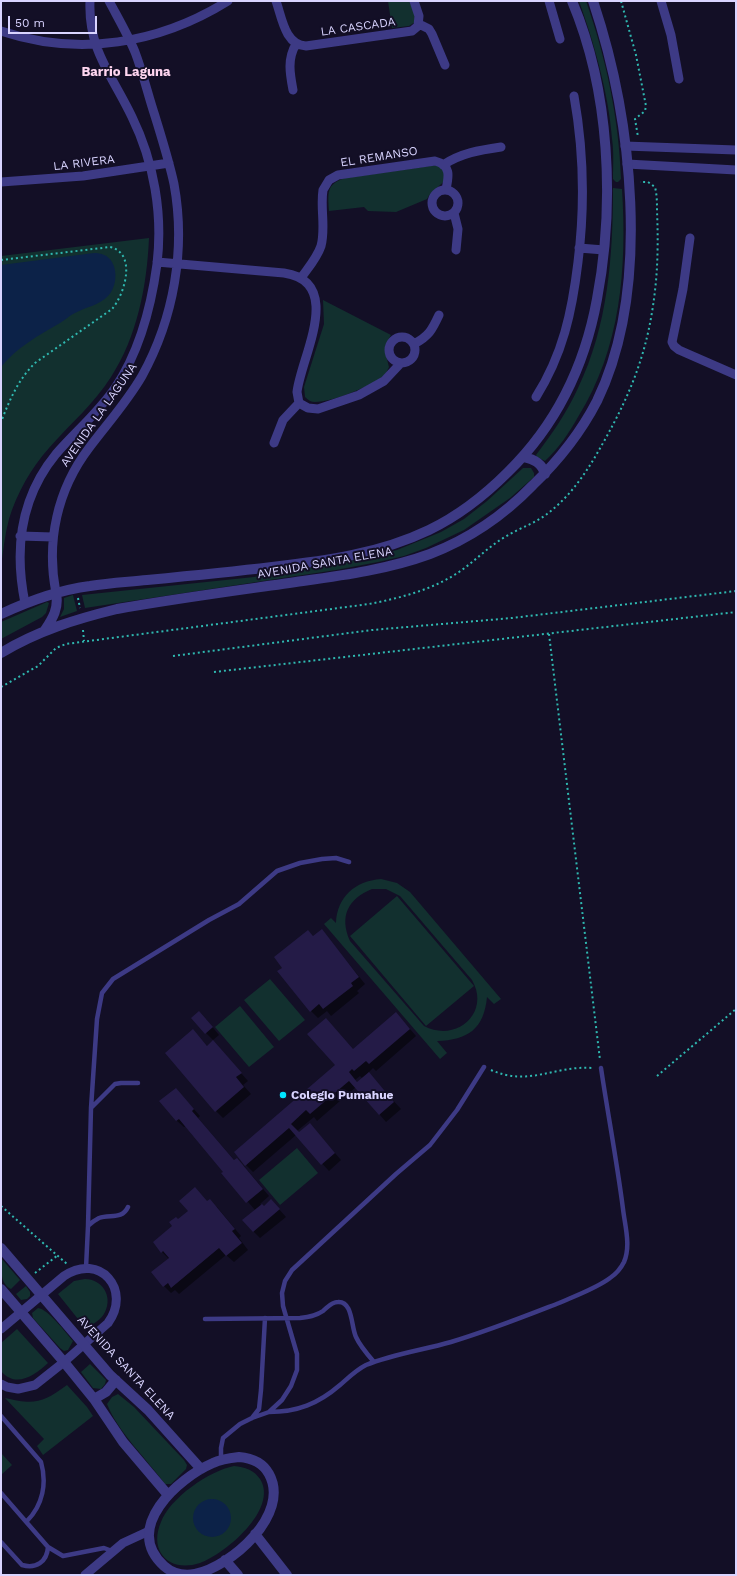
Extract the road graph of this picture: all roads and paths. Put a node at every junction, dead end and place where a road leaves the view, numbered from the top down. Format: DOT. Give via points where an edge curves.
graph roads {
  1 [pos="90,1"];
  2 [pos="109,1"];
  3 [pos="228,1"];
  4 [pos="276,1"];
  5 [pos="414,1"];
  6 [pos="549,1"];
  7 [pos="572,1"];
  8 [pos="593,1"];
  9 [pos="621,1"];
  10 [pos="661,1"];
  11 [pos="420,24"];
  12 [pos="1,32"];
  13 [pos="560,40"];
  14 [pos="130,41"];
  15 [pos="95,44"];
  16 [pos="296,44"];
  17 [pos="446,65"];
  18 [pos="679,79"];
  19 [pos="293,90"];
  20 [pos="574,96"];
  21 [pos="635,119"];
  22 [pos="625,146"];
  23 [pos="501,147"];
  24 [pos="736,150"];
  25 [pos="169,163"];
  26 [pos="627,164"];
  27 [pos="444,165"];
  28 [pos="150,166"];
  29 [pos="736,170"];
  30 [pos="1,182"];
  31 [pos="643,182"];
  32 [pos="446,190"];
  33 [pos="454,213"];
  34 [pos="690,238"];
  35 [pos="579,248"];
  36 [pos="456,250"];
  37 [pos="604,250"];
  38 [pos="1,260"];
  39 [pos="157,262"];
  40 [pos="177,264"];
  41 [pos="302,278"];
  42 [pos="439,315"];
  43 [pos="414,344"];
  44 [pos="400,364"];
  45 [pos="736,375"];
  46 [pos="536,397"];
  47 [pos="299,402"];
  48 [pos="1,422"];
  49 [pos="274,443"];
  50 [pos="523,457"];
  51 [pos="545,474"];
  52 [pos="20,536"];
  53 [pos="53,537"];
  54 [pos="76,588"];
  55 [pos="736,592"];
  56 [pos="56,593"];
  57 [pos="25,603"];
  58 [pos="736,612"];
  59 [pos="1,614"];
  60 [pos="82,618"];
  61 [pos="45,630"];
  62 [pos="549,634"];
  63 [pos="84,641"];
  64 [pos="1,653"];
  65 [pos="173,656"];
  66 [pos="214,672"];
  67 [pos="1,687"];
  68 [pos="349,862"];
  69 [pos="736,1009"];
  70 [pos="484,1068"];
  71 [pos="600,1068"];
  72 [pos="658,1076"];
  73 [pos="138,1083"];
  74 [pos="91,1108"];
  75 [pos="1,1206"];
  76 [pos="128,1207"];
  77 [pos="88,1226"];
  78 [pos="1,1248"];
  79 [pos="58,1255"];
  80 [pos="86,1268"];
  81 [pos="73,1271"];
  82 [pos="36,1272"];
  83 [pos="1,1289"];
  84 [pos="41,1295"];
  85 [pos="21,1312"];
  86 [pos="265,1318"];
  87 [pos="288,1318"];
  88 [pos="205,1319"];
  89 [pos="1,1329"];
  90 [pos="84,1345"];
  91 [pos="64,1362"];
  92 [pos="374,1362"];
  93 [pos="116,1380"];
  94 [pos="1,1384"];
  95 [pos="94,1399"];
  96 [pos="268,1412"];
  97 [pos="1,1416"];
  98 [pos="252,1418"];
  99 [pos="221,1460"];
  100 [pos="201,1469"];
  101 [pos="1,1492"];
  102 [pos="168,1495"];
  103 [pos="27,1521"];
  104 [pos="149,1531"];
  105 [pos="255,1534"];
  106 [pos="1,1542"];
  107 [pos="48,1547"];
  108 [pos="112,1551"];
  109 [pos="225,1560"];
  110 [pos="85,1575"];
  111 [pos="238,1575"];
  112 [pos="287,1575"];
  1 -- 15 [label="street, AVENIDA LA LAGUNA" via="90,20"];
  2 -- 14 [label="street, AVENIDA LA LAGUNA"];
  3 -- 14 [label="street" via="180,26"];
  4 -- 16 [label="street" via="289,37"];
  5 -- 11 [label="street" via="420,16"];
  6 -- 13 [label="street"];
  7 -- 37 [label="street, AVENIDA SANTA ELENA" via="591,62 602,118 607,182"];
  8 -- 22 [label="street, AVENIDA SANTA ELENA" via="612,67"];
  9 -- 21 [label="path" via="636,55 646,106 645,111"];
  10 -- 18 [label="street" via="671,35"];
  11 -- 16 [label="street, LA CASCADA" via="414,30 404,33 320,45"];
  11 -- 17 [label="street" via="429,29"];
  12 -- 15 [label="street" via="52,43"];
  14 -- 15 [label="street"];
  14 -- 25 [label="street, AVENIDA LA LAGUNA"];
  15 -- 28 [label="street, AVENIDA LA LAGUNA" via="132,118"];
  16 -- 19 [label="street" via="290,62"];
  20 -- 35 [label="street" via="583,171"];
  22 -- 24 [label="street"];
  22 -- 26 [label="street, AVENIDA SANTA ELENA"];
  23 -- 27 [label="street" via="460,155"];
  25 -- 28 [label="street, LA RIVERA"];
  25 -- 40 [label="street, AVENIDA LA LAGUNA" via="178,216"];
  26 -- 29 [label="street"];
  26 -- 51 [label="street, AVENIDA SANTA ELENA" via="630,258 627,300 620,337 604,384 588,418"];
  27 -- 32 [label="street" via="449,173"];
  27 -- 41 [label="street, EL REMANSO" via="435,161 416,163 348,172 338,174 329,180 322,196 323,226 320,247"];
  28 -- 30 [label="street, LA RIVERA" via="83,176"];
  28 -- 39 [label="street, AVENIDA LA LAGUNA" via="158,214"];
  31 -- 63 [label="path" via="655,187 658,222 654,297 643,354 626,400 588,470 548,514 505,536 467,567 447,579 405,596 369,604"];
  32 -- 33 [label="street" via="454,193 458,201"];
  32 -- 33 [label="street" via="435,194 432,201 433,209 438,214 446,216"];
  33 -- 36 [label="street" via="458,229"];
  34 -- 45 [label="street" via="672,342 679,350"];
  35 -- 37 [label="street"];
  35 -- 46 [label="street" via="573,299 562,341 554,365"];
  37 -- 50 [label="street, AVENIDA SANTA ELENA" via="596,309 582,359 561,404"];
  38 -- 48 [label="path" via="110,247 120,252 126,265 122,293 116,304 27,371 11,395"];
  39 -- 40 [label="street"];
  39 -- 52 [label="street, AVENIDA LA LAGUNA" via="147,316 130,361 106,400 44,470 29,502"];
  40 -- 41 [label="street" via="284,273"];
  40 -- 53 [label="street, AVENIDA LA LAGUNA" via="169,308 151,358 130,395 73,471 58,508"];
  41 -- 47 [label="street" via="314,296 317,309 315,327 297,388"];
  42 -- 43 [label="street" via="429,334"];
  43 -- 44 [label="street" via="416,351 413,358 407,363"];
  43 -- 44 [label="street" via="408,338 400,337 390,344 390,356"];
  44 -- 47 [label="street" via="384,381 359,395 318,409 308,408"];
  47 -- 49 [label="street" via="283,420"];
  50 -- 51 [label="street" via="539,463"];
  50 -- 54 [label="street, AVENIDA SANTA ELENA" via="490,490 452,518 424,533 378,549 308,563"];
  51 -- 60 [label="street, AVENIDA SANTA ELENA" via="522,497 488,523 452,544 409,561 358,573 131,607"];
  52 -- 53 [label="street"];
  52 -- 57 [label="street, AVENIDA LA LAGUNA" via="20,567"];
  53 -- 56 [label="street, AVENIDA LA LAGUNA" via="52,561"];
  54 -- 56 [label="street, AVENIDA SANTA ELENA"];
  54 -- 60 [label="path"];
  55 -- 65 [label="path" via="512,618 372,630"];
  56 -- 57 [label="street, AVENIDA SANTA ELENA"];
  56 -- 61 [label="street" via="56,611"];
  57 -- 59 [label="street, AVENIDA SANTA ELENA"];
  58 -- 62 [label="path"];
  60 -- 61 [label="street, AVENIDA SANTA ELENA"];
  60 -- 63 [label="path"];
  61 -- 64 [label="street, AVENIDA SANTA ELENA"];
  62 -- 66 [label="path"];
  62 -- 71 [label="path"];
  63 -- 67 [label="path" via="60,645 38,666"];
  68 -- 74 [label="lane" via="336,858 322,859 278,871 239,904 114,979 102,993 97,1019"];
  69 -- 72 [label="path"];
  70 -- 71 [label="path" via="513,1078 572,1069"];
  70 -- 87 [label="lane" via="457,1110 430,1145 292,1270 282,1293 283,1306"];
  71 -- 92 [label="lane" via="620,1183 627,1244 627,1255 623,1265 609,1279 577,1295 501,1326"];
  73 -- 74 [label="lane" via="115,1084"];
  74 -- 77 [label="lane"];
  75 -- 79 [label="path"];
  76 -- 77 [label="lane" via="121,1215 100,1218"];
  77 -- 80 [label="lane"];
  78 -- 84 [label="street, AVENIDA SANTA ELENA"];
  79 -- 81 [label="path"];
  79 -- 82 [label="path"];
  80 -- 81 [label="street"];
  80 -- 90 [label="street" via="99,1271 109,1278 115,1289 117,1303 108,1323"];
  81 -- 84 [label="street"];
  83 -- 85 [label="street"];
  84 -- 85 [label="street"];
  84 -- 90 [label="street, AVENIDA SANTA ELENA"];
  85 -- 89 [label="street"];
  85 -- 91 [label="street"];
  86 -- 87 [label="lane"];
  86 -- 88 [label="lane"];
  86 -- 98 [label="lane" via="259,1409"];
  87 -- 92 [label="lane" via="313,1316 332,1303 340,1301 346,1304 351,1312 356,1337"];
  87 -- 96 [label="lane" via="297,1354 297,1370 282,1400"];
  90 -- 91 [label="street"];
  90 -- 93 [label="street, AVENIDA SANTA ELENA"];
  91 -- 94 [label="street" via="30,1387 12,1389"];
  91 -- 95 [label="street"];
  92 -- 96 [label="lane" via="353,1373 314,1404 282,1412"];
  93 -- 95 [label="street" via="106,1392"];
  93 -- 100 [label="street, AVENIDA SANTA ELENA" via="148,1410"];
  95 -- 102 [label="street" via="123,1442"];
  96 -- 98 [label="lane"];
  97 -- 103 [label="lane" via="41,1462 43,1468 41,1500"];
  98 -- 99 [label="lane" via="223,1438 220,1448"];
  99 -- 100 [label="street"];
  99 -- 105 [label="street" via="248,1458 261,1465 271,1478 274,1491 273,1506"];
  100 -- 102 [label="street"];
  101 -- 103 [label="lane"];
  102 -- 104 [label="street" via="153,1516"];
  103 -- 107 [label="lane"];
  104 -- 108 [label="street"];
  104 -- 109 [label="street" via="149,1540 155,1556 167,1568 181,1575 195,1574"];
  105 -- 109 [label="street"];
  105 -- 112 [label="street"];
  106 -- 107 [label="lane" via="22,1565 26,1566 35,1566 43,1561"];
  107 -- 108 [label="lane" via="63,1556 104,1548"];
  108 -- 110 [label="street"];
  109 -- 111 [label="street"];
}
